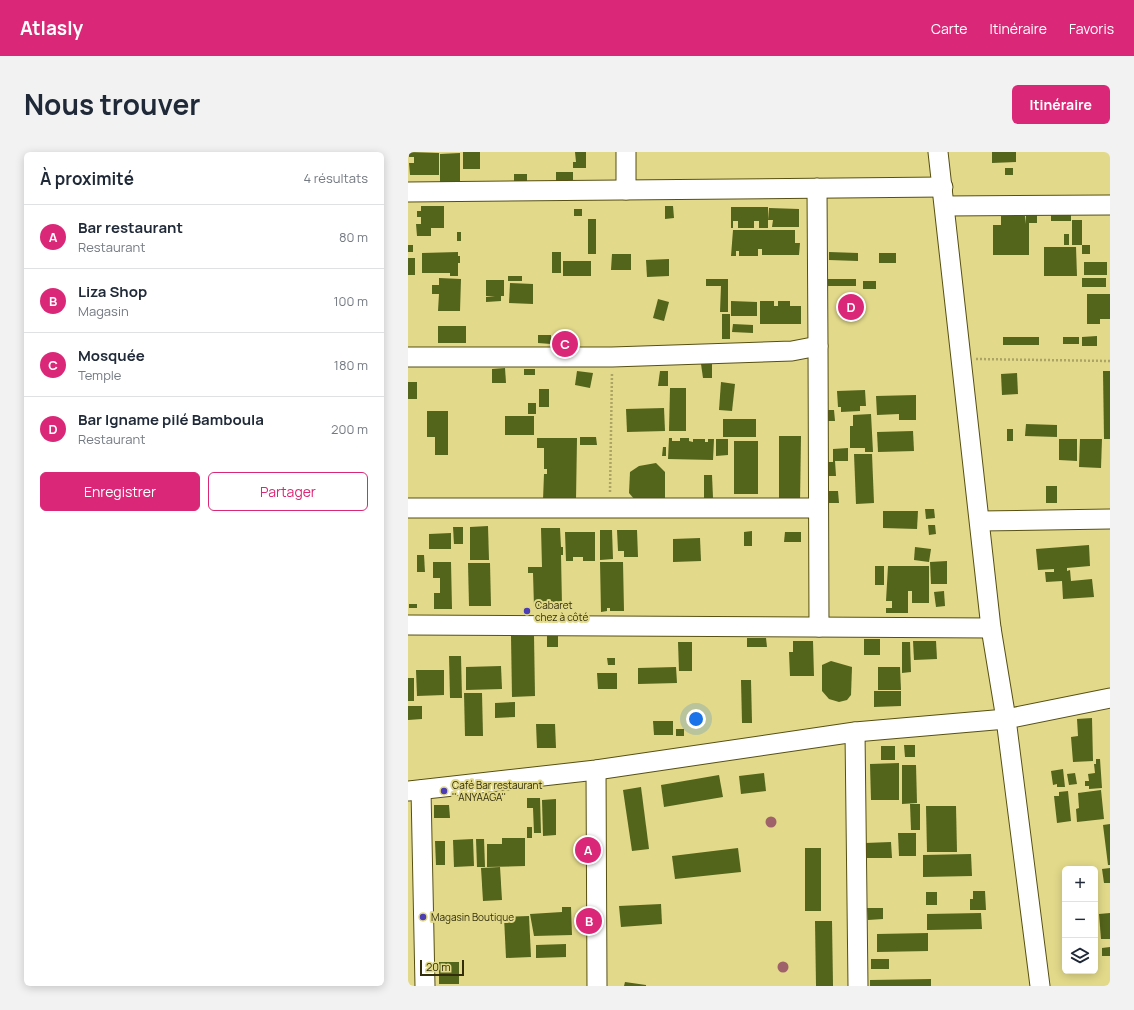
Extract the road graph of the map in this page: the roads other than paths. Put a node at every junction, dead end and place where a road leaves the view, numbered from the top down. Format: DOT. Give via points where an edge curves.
graph roads {
  1 [pos="626,152"];
  2 [pos="938,152"];
  3 [pos="943,187"];
  4 [pos="817,188"];
  5 [pos="626,190"];
  6 [pos="408,192"];
  7 [pos="1110,205"];
  8 [pos="945,206"];
  9 [pos="818,346"];
  10 [pos="408,357"];
  11 [pos="408,508"];
  12 [pos="817,508"];
  13 [pos="1110,519"];
  14 [pos="980,521"];
  15 [pos="408,625"];
  16 [pos="819,627"];
  17 [pos="991,628"];
  18 [pos="1110,698"];
  19 [pos="1006,719"];
  20 [pos="855,732"];
  21 [pos="596,770"];
  22 [pos="414,791"];
  23 [pos="416,919"];
  24 [pos="425,986"];
  25 [pos="597,986"];
  26 [pos="858,986"];
  27 [pos="1040,986"];
  1 -- 5 [label="street"];
  2 -- 3 [label="street"];
  3 -- 4 [label="street"];
  3 -- 8 [label="street"];
  4 -- 5 [label="street"];
  4 -- 9 [label="street"];
  5 -- 6 [label="street"];
  7 -- 8 [label="street"];
  8 -- 14 [label="street"];
  9 -- 10 [label="street" via="792,351 612,356"];
  9 -- 12 [label="street"];
  11 -- 12 [label="street"];
  12 -- 16 [label="street"];
  13 -- 14 [label="street"];
  14 -- 17 [label="street"];
  15 -- 16 [label="street"];
  16 -- 17 [label="street"];
  17 -- 19 [label="street"];
  18 -- 19 [label="street"];
  19 -- 20 [label="street"];
  19 -- 27 [label="street"];
  20 -- 21 [label="street"];
  20 -- 26 [label="street"];
  21 -- 22 [label="street"];
  21 -- 25 [label="street"];
  22 -- 23 [label="street"];
  23 -- 24 [label="street"];
}
